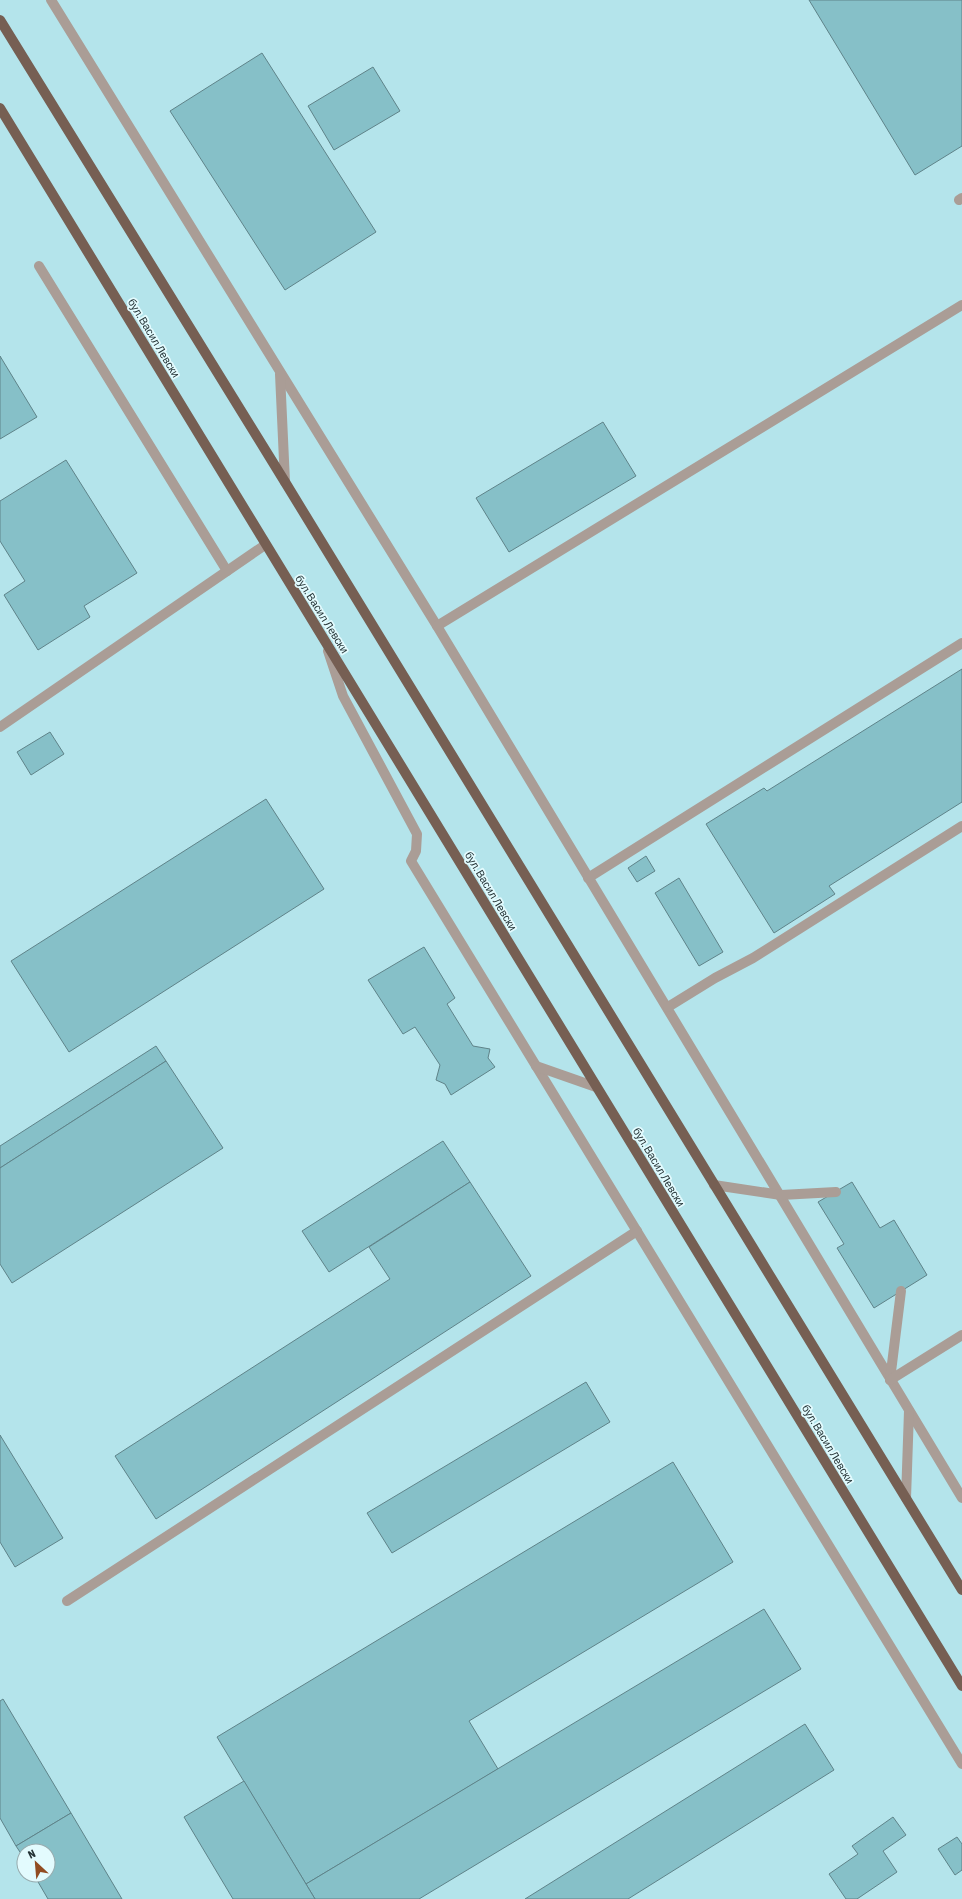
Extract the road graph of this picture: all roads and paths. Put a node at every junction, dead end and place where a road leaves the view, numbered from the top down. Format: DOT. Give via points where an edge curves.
graph roads {
  1 [pos="51,0"];
  2 [pos="0,20"];
  3 [pos="0,108"];
  4 [pos="39,266"];
  5 [pos="962,305"];
  6 [pos="280,373"];
  7 [pos="285,482"];
  8 [pos="265,545"];
  9 [pos="227,571"];
  10 [pos="437,626"];
  11 [pos="325,640"];
  12 [pos="962,643"];
  13 [pos="0,727"];
  14 [pos="962,826"];
  15 [pos="588,878"];
  16 [pos="668,1007"];
  17 [pos="536,1066"];
  18 [pos="596,1087"];
  19 [pos="714,1185"];
  20 [pos="836,1192"];
  21 [pos="781,1195"];
  22 [pos="637,1231"];
  23 [pos="901,1291"];
  24 [pos="962,1335"];
  25 [pos="890,1380"];
  26 [pos="909,1411"];
  27 [pos="906,1498"];
  28 [pos="962,1498"];
  29 [pos="962,1590"];
  30 [pos="67,1601"];
  31 [pos="962,1686"];
  32 [pos="962,1764"];
  1 -- 6 [label="lane"];
  2 -- 7 [label="main road"];
  3 -- 8 [label="main road, бул. Васил Левски"];
  4 -- 9 [label="lane"];
  5 -- 10 [label="lane"];
  6 -- 7 [label="lane"];
  6 -- 10 [label="lane"];
  7 -- 19 [label="main road"];
  8 -- 9 [label="lane"];
  8 -- 11 [label="main road, бул. Васил Левски"];
  9 -- 13 [label="lane"];
  10 -- 15 [label="lane"];
  11 -- 17 [label="lane" via="343,696 417,834 416,850 411,861"];
  11 -- 18 [label="main road, бул. Васил Левски"];
  12 -- 15 [label="lane"];
  14 -- 16 [label="lane" via="753,958"];
  15 -- 16 [label="lane"];
  16 -- 21 [label="lane"];
  17 -- 18 [label="lane"];
  17 -- 22 [label="lane"];
  18 -- 31 [label="main road, бул. Васил Левски"];
  19 -- 21 [label="lane"];
  19 -- 27 [label="main road"];
  20 -- 21 [label="lane"];
  21 -- 25 [label="lane"];
  22 -- 30 [label="lane"];
  22 -- 32 [label="lane"];
  23 -- 25 [label="lane"];
  24 -- 25 [label="lane"];
  25 -- 26 [label="lane"];
  26 -- 27 [label="lane"];
  26 -- 28 [label="lane"];
  27 -- 29 [label="main road"];
}
